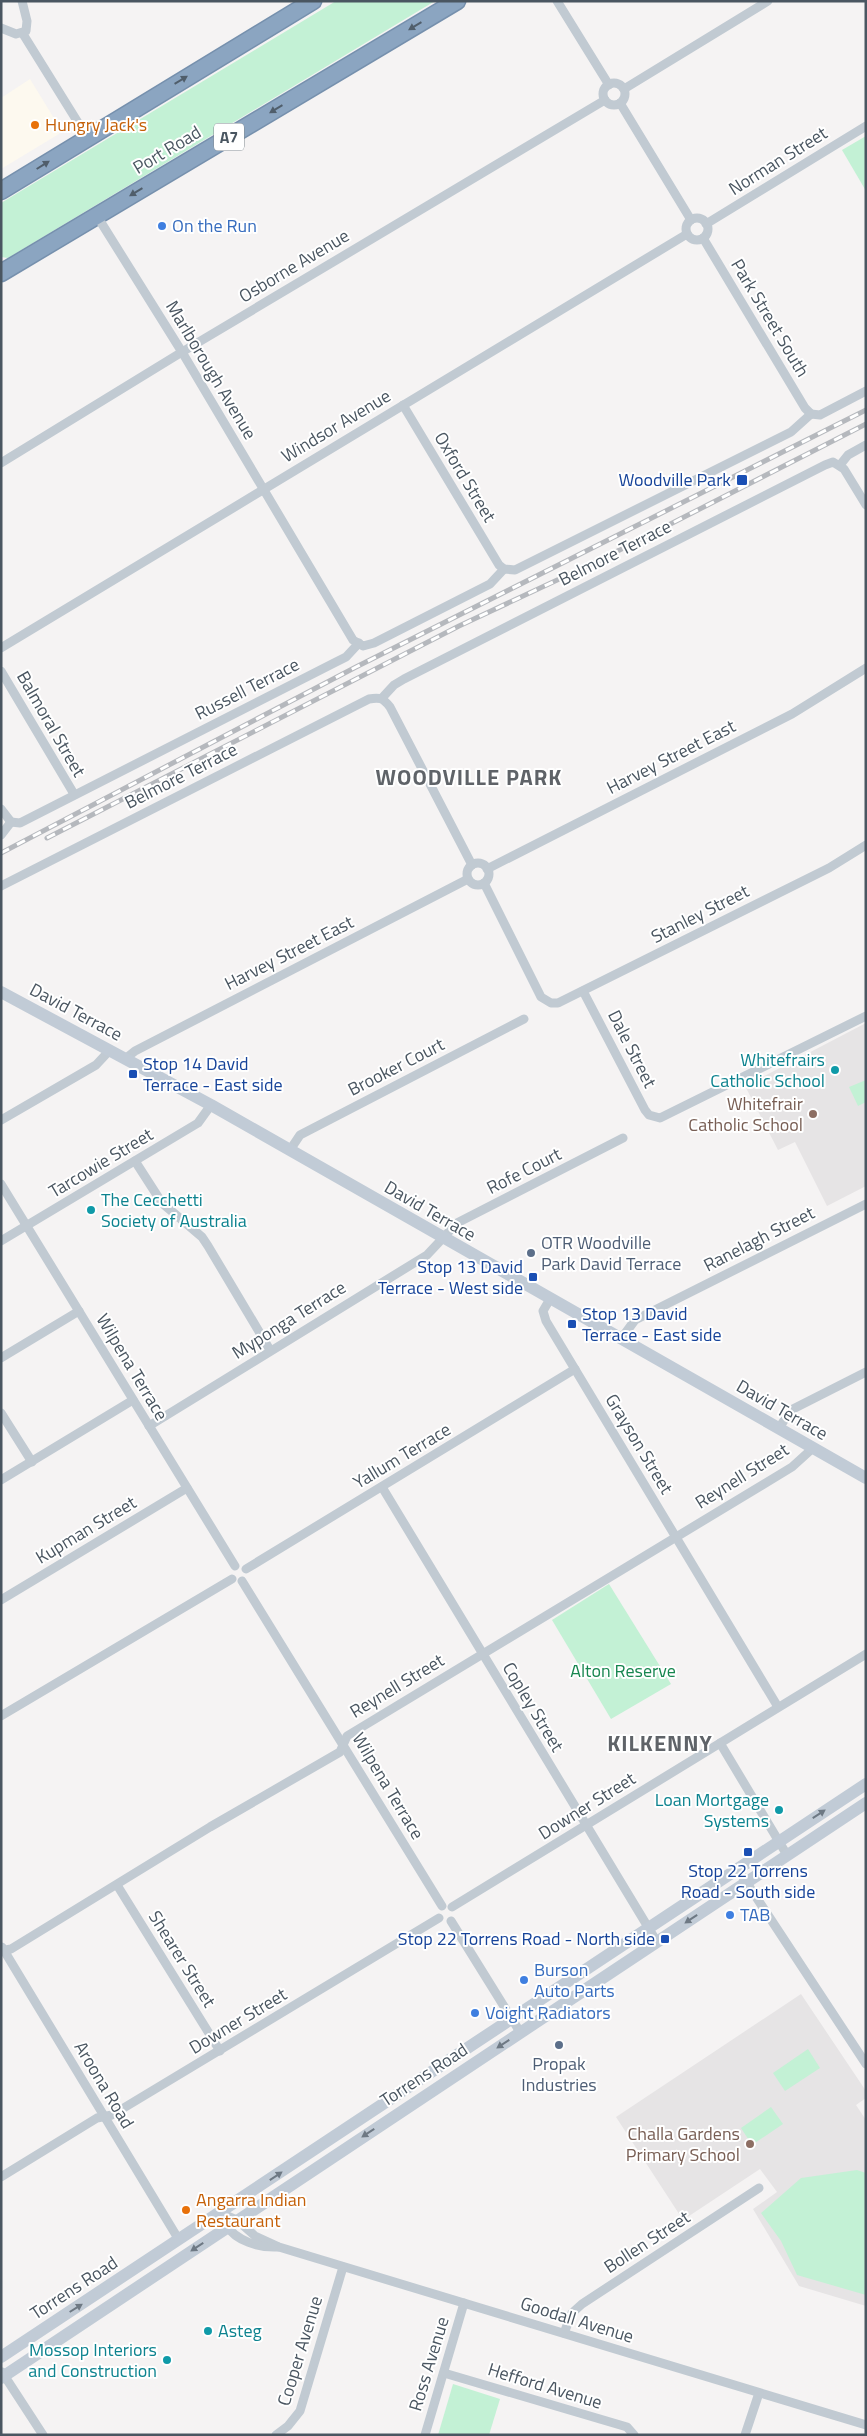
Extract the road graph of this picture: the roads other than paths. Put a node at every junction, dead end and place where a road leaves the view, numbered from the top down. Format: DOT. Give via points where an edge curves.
graph roads {
  1 [pos="22,1"];
  2 [pos="313,1"];
  3 [pos="457,1"];
  4 [pos="557,1"];
  5 [pos="768,1"];
  6 [pos="1,28"];
  7 [pos="22,34"];
  8 [pos="609,85"];
  9 [pos="624,89"];
  10 [pos="605,100"];
  11 [pos="620,103"];
  12 [pos="866,126"];
  13 [pos="87,137"];
  14 [pos="1,191"];
  15 [pos="97,216"];
  16 [pos="691,220"];
  17 [pos="706,224"];
  18 [pos="687,234"];
  19 [pos="703,238"];
  20 [pos="2,271"];
  21 [pos="182,352"];
  22 [pos="866,391"];
  23 [pos="403,405"];
  24 [pos="811,414"];
  25 [pos="866,445"];
  26 [pos="1,463"];
  27 [pos="840,465"];
  28 [pos="263,489"];
  29 [pos="866,504"];
  30 [pos="501,567"];
  31 [pos="358,643"];
  32 [pos="1,648"];
  33 [pos="866,668"];
  34 [pos="1,671"];
  35 [pos="380,698"];
  36 [pos="74,794"];
  37 [pos="1,809"];
  38 [pos="11,822"];
  39 [pos="1,836"];
  40 [pos="866,845"];
  41 [pos="472,865"];
  42 [pos="487,869"];
  43 [pos="468,879"];
  44 [pos="484,884"];
  45 [pos="1,886"];
  46 [pos="583,991"];
  47 [pos="1,992"];
  48 [pos="866,1016"];
  49 [pos="524,1019"];
  50 [pos="110,1050"];
  51 [pos="125,1059"];
  52 [pos="211,1106"];
  53 [pos="1,1120"];
  54 [pos="623,1138"];
  55 [pos="290,1150"];
  56 [pos="135,1161"];
  57 [pos="1,1184"];
  58 [pos="866,1204"];
  59 [pos="27,1226"];
  60 [pos="443,1238"];
  61 [pos="1,1242"];
  62 [pos="550,1299"];
  63 [pos="79,1311"];
  64 [pos="621,1339"];
  65 [pos="270,1350"];
  66 [pos="1,1358"];
  67 [pos="575,1369"];
  68 [pos="866,1372"];
  69 [pos="133,1400"];
  70 [pos="1,1413"];
  71 [pos="149,1426"];
  72 [pos="779,1428"];
  73 [pos="813,1448"];
  74 [pos="32,1462"];
  75 [pos="866,1478"];
  76 [pos="1,1480"];
  77 [pos="382,1487"];
  78 [pos="187,1488"];
  79 [pos="676,1537"];
  80 [pos="235,1566"];
  81 [pos="246,1569"];
  82 [pos="232,1579"];
  83 [pos="242,1581"];
  84 [pos="1,1600"];
  85 [pos="482,1654"];
  86 [pos="866,1654"];
  87 [pos="778,1707"];
  88 [pos="1,1716"];
  89 [pos="720,1743"];
  90 [pos="344,1744"];
  91 [pos="866,1784"];
  92 [pos="866,1803"];
  93 [pos="586,1826"];
  94 [pos="778,1841"];
  95 [pos="787,1855"];
  96 [pos="737,1868"];
  97 [pos="746,1882"];
  98 [pos="117,1885"];
  99 [pos="442,1906"];
  100 [pos="452,1907"];
  101 [pos="439,1918"];
  102 [pos="451,1920"];
  103 [pos="648,1928"];
  104 [pos="657,1942"];
  105 [pos="2,1949"];
  106 [pos="511,2018"];
  107 [pos="520,2032"];
  108 [pos="220,2051"];
  109 [pos="866,2064"];
  110 [pos="104,2117"];
  111 [pos="1,2177"];
  112 [pos="759,2188"];
  113 [pos="221,2213"];
  114 [pos="232,2224"];
  115 [pos="179,2240"];
  116 [pos="343,2267"];
  117 [pos="464,2303"];
  118 [pos="564,2333"];
  119 [pos="1,2357"];
  120 [pos="444,2373"];
  121 [pos="2,2375"];
  122 [pos="759,2393"];
  123 [pos="866,2425"];
  124 [pos="43,2435"];
  125 [pos="276,2435"];
  126 [pos="425,2435"];
  127 [pos="634,2435"];
  128 [pos="745,2435"];
  1 -- 7 [label="street" via="28,28"];
  13 -- 2 [label="highway, one-way"];
  3 -- 15 [label="highway, Port Road / A7, one-way"];
  4 -- 8 [label="street"];
  5 -- 9 [label="street"];
  6 -- 7 [label="street"];
  7 -- 13 [label="street"];
  8 -- 9 [label="street" via="616,84"];
  8 -- 10 [label="street" via="604,90"];
  9 -- 11 [label="street"];
  10 -- 11 [label="street" via="610,104"];
  10 -- 21 [label="street, Osborne Avenue"];
  11 -- 16 [label="street"];
  12 -- 17 [label="street, Norman Street"];
  14 -- 13 [label="highway, one-way"];
  15 -- 20 [label="highway, Port Road / A7"];
  15 -- 21 [label="street, Marlborough Avenue"];
  16 -- 17 [label="street" via="699,218"];
  16 -- 18 [label="street"];
  17 -- 19 [label="street" via="708,229"];
  18 -- 19 [label="street" via="693,239"];
  18 -- 23 [label="street, Windsor Avenue"];
  19 -- 24 [label="street, Park Street South"];
  21 -- 26 [label="street, Osborne Avenue"];
  21 -- 28 [label="street, Marlborough Avenue"];
  22 -- 24 [label="street" via="820,415"];
  23 -- 28 [label="street, Windsor Avenue"];
  23 -- 30 [label="street, Oxford Street"];
  24 -- 30 [label="street" via="791,432 515,570"];
  25 -- 27 [label="street" via="848,455"];
  27 -- 29 [label="street"];
  27 -- 35 [label="street, Belmore Terrace" via="833,462 793,480 404,679"];
  28 -- 31 [label="street, Marlborough Avenue" via="353,640"];
  28 -- 32 [label="street, Windsor Avenue"];
  30 -- 31 [label="street" via="490,584 374,643 364,646"];
  31 -- 36 [label="street, Russell Terrace" via="346,656"];
  33 -- 42 [label="street, Harvey Street East" via="792,714"];
  34 -- 36 [label="street, Balmoral Street"];
  35 -- 41 [label="street" via="390,707"];
  35 -- 45 [label="street, Belmore Terrace" via="360,703"];
  36 -- 38 [label="street, Russell Terrace" via="20,823"];
  37 -- 38 [label="street"];
  38 -- 39 [label="street"];
  40 -- 46 [label="street, Stanley Street" via="829,868"];
  41 -- 42 [label="street" via="479,864"];
  41 -- 43 [label="street"];
  42 -- 44 [label="street" via="489,875"];
  43 -- 44 [label="street" via="474,884"];
  43 -- 51 [label="street, Harvey Street East"];
  44 -- 46 [label="street, Stanley Street" via="537,992 545,1001 558,1003"];
  46 -- 48 [label="street, Dale Street" via="645,1110 656,1117 665,1116"];
  47 -- 50 [label="main road, David Terrace"];
  49 -- 55 [label="street, Brooker Court" via="300,1135"];
  50 -- 51 [label="main road, David Terrace"];
  50 -- 53 [label="street" via="96,1065"];
  51 -- 52 [label="main road, David Terrace"];
  52 -- 55 [label="main road, David Terrace"];
  52 -- 56 [label="street, Tarcowie Street" via="198,1123"];
  54 -- 60 [label="street, Rofe Court" via="457,1223"];
  55 -- 60 [label="main road, David Terrace"];
  56 -- 59 [label="street, Tarcowie Street"];
  56 -- 65 [label="street" via="162,1203 205,1241"];
  57 -- 59 [label="street, Wilpena Terrace"];
  58 -- 64 [label="street, Ranelagh Street" via="635,1320"];
  59 -- 61 [label="street, Tarcowie Street"];
  59 -- 63 [label="street, Wilpena Terrace"];
  60 -- 62 [label="main road, David Terrace"];
  60 -- 65 [label="street, Myponga Terrace" via="426,1255"];
  62 -- 64 [label="main road, David Terrace"];
  62 -- 67 [label="street, Grayson Street" via="543,1311 544,1316"];
  63 -- 66 [label="street"];
  63 -- 69 [label="street, Wilpena Terrace"];
  64 -- 72 [label="main road, David Terrace"];
  65 -- 71 [label="street, Myponga Terrace"];
  67 -- 77 [label="street, Yallum Terrace"];
  67 -- 79 [label="street, Grayson Street"];
  68 -- 72 [label="street" via="791,1410"];
  69 -- 71 [label="street, Wilpena Terrace"];
  69 -- 74 [label="street"];
  70 -- 74 [label="street"];
  71 -- 78 [label="street, Wilpena Terrace"];
  72 -- 73 [label="main road, David Terrace"];
  73 -- 75 [label="main road, David Terrace"];
  73 -- 79 [label="street, Reynell Street" via="792,1466"];
  74 -- 76 [label="street"];
  77 -- 81 [label="street, Yallum Terrace"];
  77 -- 85 [label="street, Copley Street"];
  78 -- 80 [label="street, Wilpena Terrace"];
  78 -- 84 [label="street, Kupman Street"];
  79 -- 85 [label="street, Reynell Street"];
  79 -- 87 [label="street, Grayson Street"];
  80 -- 81 [label="street"];
  80 -- 82 [label="street" via="230,1572"];
  81 -- 83 [label="street" via="246,1577"];
  82 -- 83 [label="street"];
  82 -- 88 [label="street"];
  83 -- 90 [label="street, Wilpena Terrace"];
  85 -- 90 [label="street, Reynell Street" via="347,1736"];
  85 -- 93 [label="street, Copley Street"];
  86 -- 87 [label="street, Downer Street"];
  87 -- 89 [label="street, Downer Street"];
  89 -- 93 [label="street, Downer Street"];
  89 -- 94 [label="street"];
  90 -- 98 [label="street, Reynell Street" via="340,1752"];
  90 -- 99 [label="street, Wilpena Terrace"];
  94 -- 91 [label="main road, Torrens Road, one-way"];
  92 -- 95 [label="main road, Torrens Road"];
  93 -- 100 [label="street, Downer Street"];
  93 -- 103 [label="street, Copley Street"];
  94 -- 95 [label="street"];
  94 -- 96 [label="main road, Torrens Road"];
  95 -- 97 [label="main road, Torrens Road"];
  96 -- 97 [label="street"];
  96 -- 103 [label="main road, Torrens Road"];
  97 -- 104 [label="main road, Torrens Road, one-way"];
  97 -- 109 [label="street"];
  98 -- 105 [label="street, Reynell Street"];
  98 -- 108 [label="street, Shearer Street"];
  99 -- 100 [label="street"];
  99 -- 101 [label="street"];
  100 -- 102 [label="street" via="455,1914"];
  101 -- 102 [label="street"];
  101 -- 108 [label="street, Downer Street"];
  102 -- 106 [label="street"];
  103 -- 104 [label="street, Copley Street"];
  103 -- 106 [label="main road, Torrens Road"];
  104 -- 107 [label="main road, Torrens Road"];
  105 -- 110 [label="street, Aroona Road"];
  106 -- 107 [label="street"];
  113 -- 106 [label="main road, Torrens Road, one-way"];
  107 -- 114 [label="main road, Torrens Road, one-way"];
  108 -- 110 [label="street, Downer Street"];
  110 -- 111 [label="street, Downer Street" via="97,2118"];
  110 -- 115 [label="street, Aroona Road"];
  112 -- 118 [label="street, Bollen Street" via="582,2304 572,2314"];
  113 -- 114 [label="street, Goodall Avenue"];
  113 -- 115 [label="main road, Torrens Road"];
  114 -- 116 [label="street, Goodall Avenue" via="279,2247"];
  114 -- 121 [label="main road, Torrens Road, one-way"];
  119 -- 115 [label="main road, Torrens Road, one-way"];
  116 -- 117 [label="street, Goodall Avenue"];
  116 -- 125 [label="street, Cooper Avenue" via="300,2411"];
  117 -- 118 [label="street, Goodall Avenue"];
  117 -- 120 [label="street, Ross Avenue"];
  118 -- 122 [label="street, Goodall Avenue"];
  120 -- 126 [label="street, Ross Avenue"];
  120 -- 127 [label="street, Hefford Avenue" via="627,2428"];
  121 -- 124 [label="street"];
  122 -- 123 [label="street, Goodall Avenue"];
  122 -- 128 [label="street"];
}
